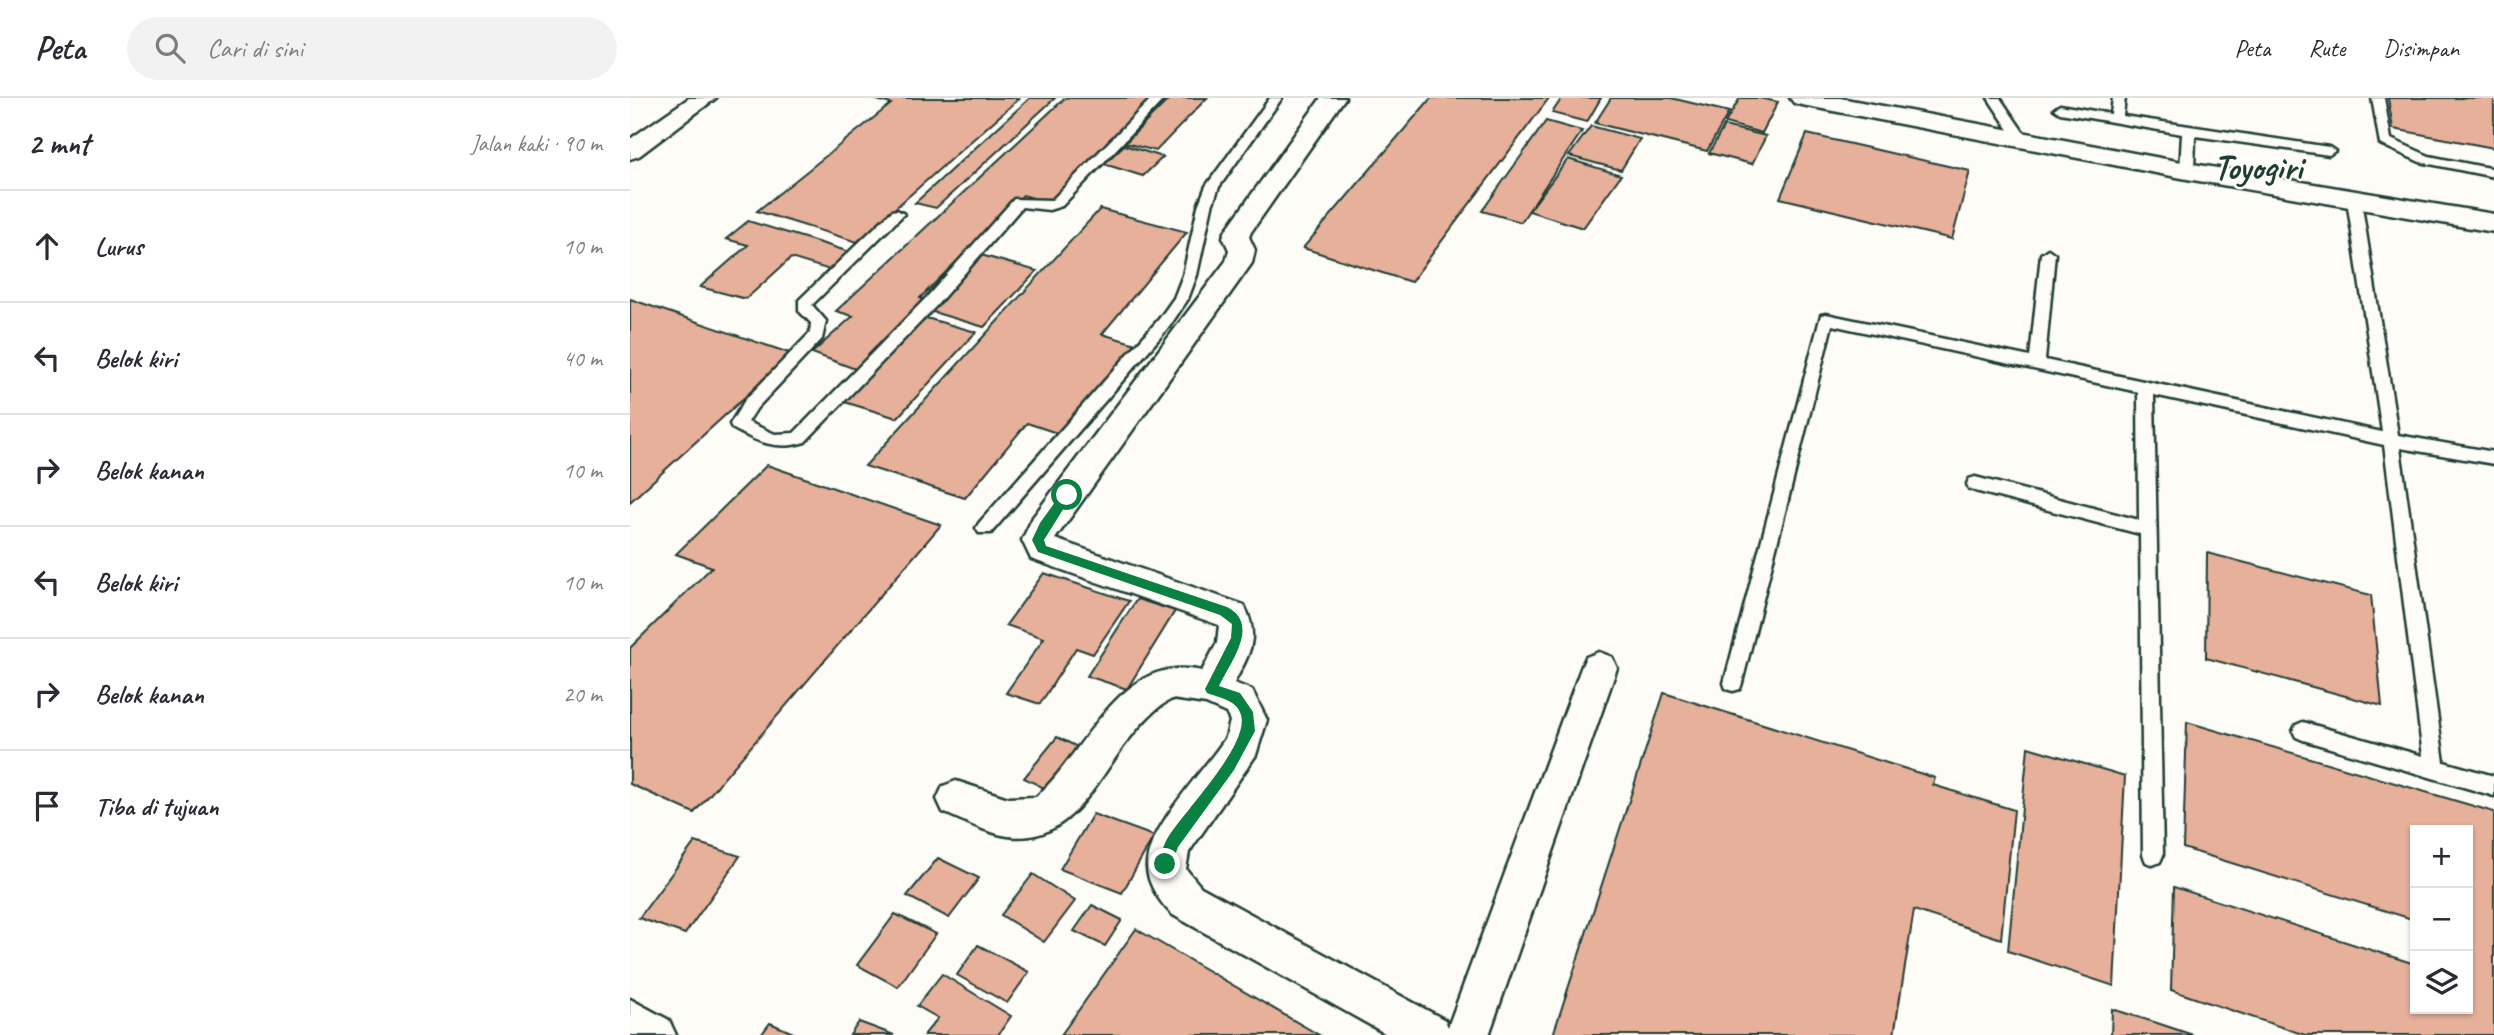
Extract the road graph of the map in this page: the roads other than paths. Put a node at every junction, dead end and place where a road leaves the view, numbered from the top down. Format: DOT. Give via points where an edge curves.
graph roads {
  1 [pos="704,98"];
  2 [pos="1160,98"];
  3 [pos="1276,98"];
  4 [pos="1332,98"];
  5 [pos="1802,98"];
  6 [pos="1994,98"];
  7 [pos="2119,98"];
  8 [pos="2378,98"];
  9 [pos="2060,109"];
  10 [pos="2116,118"];
  11 [pos="2189,131"];
  12 [pos="2022,139"];
  13 [pos="630,151"];
  14 [pos="2329,151"];
  15 [pos="2188,171"];
  16 [pos="2494,173"];
  17 [pos="2354,200"];
  18 [pos="897,214"];
  19 [pos="2494,223"];
  20 [pos="2048,254"];
  21 [pos="2036,364"];
  22 [pos="2146,387"];
  23 [pos="2391,440"];
  24 [pos="2494,458"];
  25 [pos="1975,484"];
  26 [pos="985,528"];
  27 [pos="2148,528"];
  28 [pos="1599,668"];
  29 [pos="1733,683"];
  30 [pos="1211,689"];
  31 [pos="2303,730"];
  32 [pos="2435,769"];
  33 [pos="2494,786"];
  34 [pos="956,799"];
  35 [pos="2153,855"];
  36 [pos="630,1020"];
  37 [pos="654,1035"];
  38 [pos="1430,1035"];
  39 [pos="1467,1035"];
  1 -- 13 [label="street"];
  2 -- 18 [label="lane" via="1057,202 1049,206 1019,202 931,303 799,438 773,442 738,424 751,404 817,335 819,321 804,304"];
  3 -- 26 [label="lane" via="1213,187 1181,299"];
  4 -- 30 [label="street" via="1239,230 1239,264 1038,540 1042,549 1233,615 1238,623 1237,638"];
  5 -- 12 [label="street"];
  6 -- 12 [label="lane"];
  7 -- 10 [label="lane"];
  8 -- 16 [label="lane" via="2385,141 2429,162"];
  9 -- 10 [label="lane"];
  10 -- 11 [label="lane"];
  11 -- 14 [label="lane"];
  11 -- 15 [label="lane"];
  12 -- 15 [label="street"];
  15 -- 17 [label="street"];
  17 -- 19 [label="street"];
  17 -- 23 [label="lane"];
  20 -- 21 [label="lane"];
  21 -- 22 [label="lane"];
  21 -- 29 [label="lane" via="1826,318"];
  22 -- 23 [label="lane"];
  22 -- 27 [label="lane"];
  23 -- 24 [label="lane"];
  23 -- 32 [label="lane"];
  25 -- 27 [label="lane"];
  27 -- 35 [label="lane"];
  28 -- 39 [label="street"];
  30 -- 34 [label="street" via="1171,683 1127,712 1068,792 1044,815 1009,817"];
  30 -- 38 [label="street" via="1236,697 1247,712 1249,731 1172,844 1165,864 1176,891"];
  31 -- 32 [label="lane"];
  32 -- 33 [label="lane"];
  36 -- 37 [label="street"];
}
